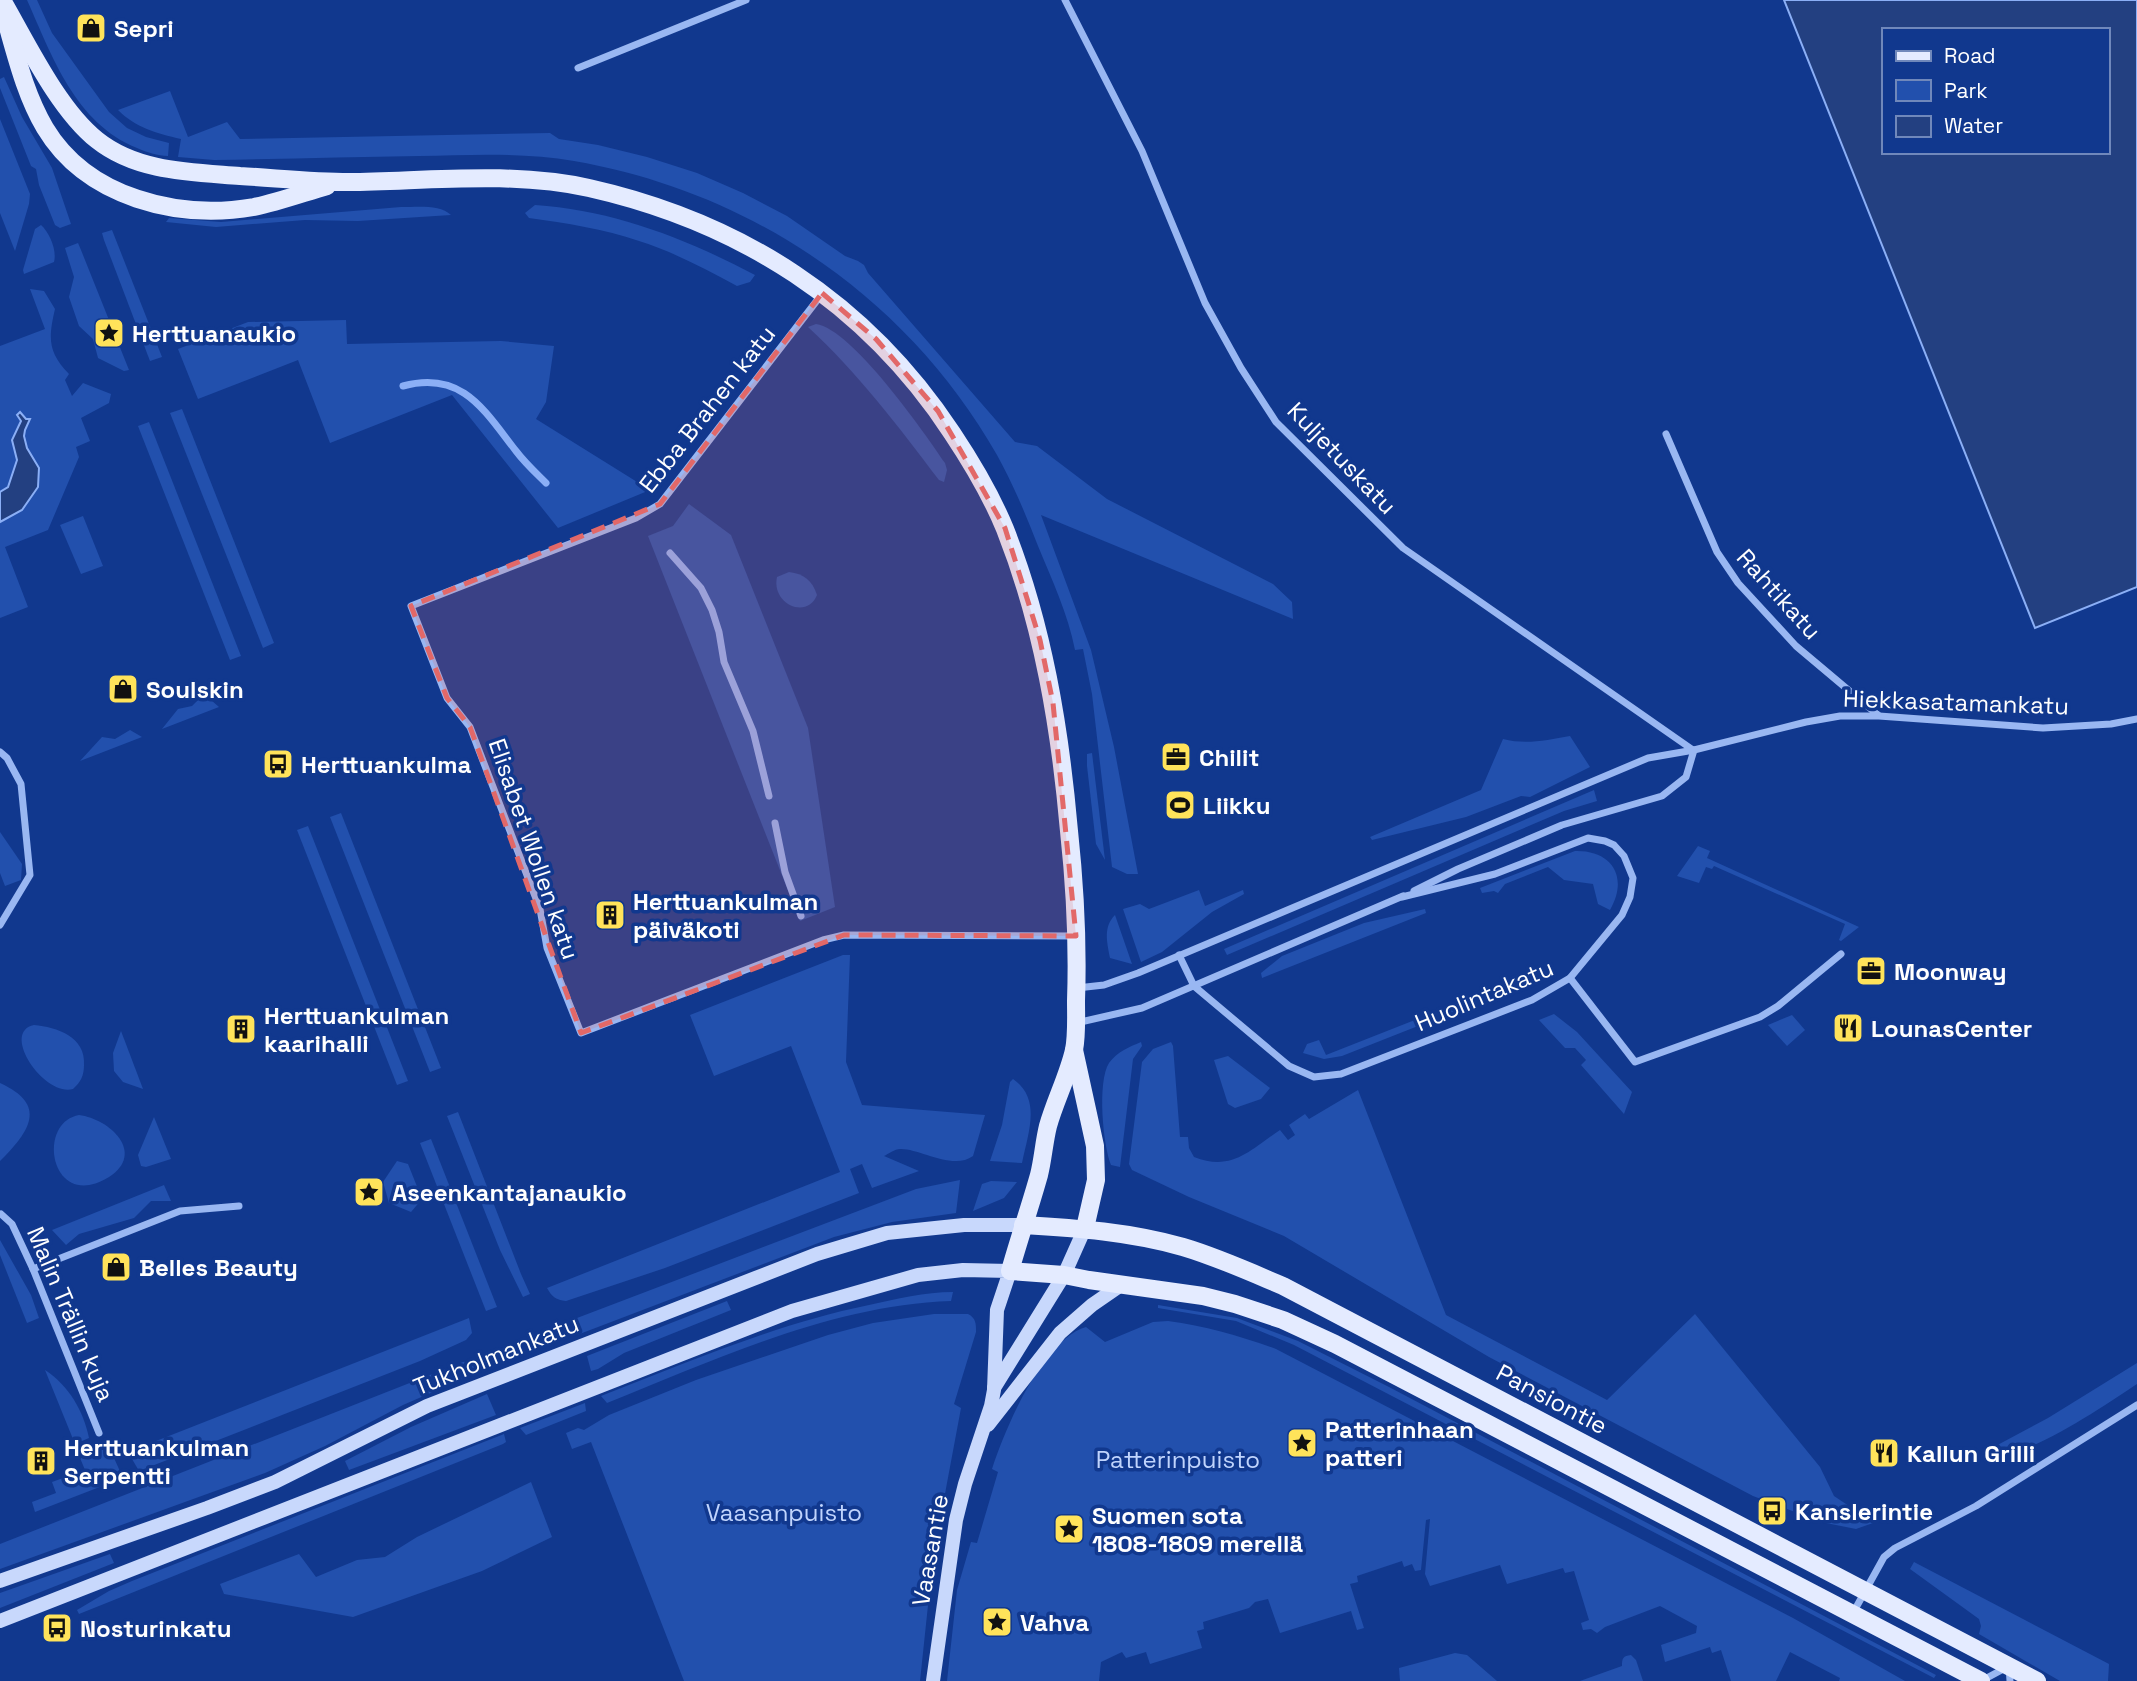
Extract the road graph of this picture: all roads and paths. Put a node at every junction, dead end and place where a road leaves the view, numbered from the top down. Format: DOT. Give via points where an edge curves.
graph roads {
  1 [pos="1,0"];
  2 [pos="746,0"];
  3 [pos="1065,0"];
  4 [pos="579,68"];
  5 [pos="341,182"];
  6 [pos="822,293"];
  7 [pos="1666,434"];
  8 [pos="411,606"];
  9 [pos="1879,716"];
  10 [pos="2137,719"];
  11 [pos="1693,750"];
  12 [pos="0,752"];
  13 [pos="1402,897"];
  14 [pos="0,925"];
  15 [pos="1076,936"];
  16 [pos="1841,954"];
  17 [pos="1179,955"];
  18 [pos="1570,978"];
  19 [pos="1194,986"];
  20 [pos="1077,988"];
  21 [pos="1076,1023"];
  22 [pos="1074,1050"];
  23 [pos="239,1206"];
  24 [pos="0,1212"];
  25 [pos="1023,1224"];
  26 [pos="1085,1228"];
  27 [pos="33,1269"];
  28 [pos="1010,1271"];
  29 [pos="1064,1275"];
  30 [pos="1121,1285"];
  31 [pos="994,1390"];
  32 [pos="2137,1405"];
  33 [pos="985,1429"];
  34 [pos="99,1433"];
  35 [pos="0,1581"];
  36 [pos="1865,1591"];
  37 [pos="1852,1615"];
  38 [pos="0,1621"];
  39 [pos="2009,1674"];
  40 [pos="933,1681"];
  41 [pos="1981,1681"];
  42 [pos="2037,1681"];
  1 -- 5 [label="main road" via="62,102 91,135 116,153 170,170"];
  1 -- 5 [label="main road" via="21,75 47,131 86,174 119,192 142,202 219,209 254,207"];
  2 -- 4 [label="street"];
  3 -- 11 [label="street, Kuljetuskatu" via="1142,151 1205,303 1276,422 1404,548"];
  5 -- 6 [label="main road" via="512,180 594,189 658,206 719,230"];
  6 -- 8 [label="street, Ebba Brahen katu" via="660,504 636,518"];
  6 -- 15 [label="main road" via="904,367 979,476 1005,528 1040,640 1053,703"];
  7 -- 9 [label="street, Rahtikatu" via="1717,552 1738,583 1796,646"];
  8 -- 15 [label="street, Elisabet Wollen katu" via="447,698 470,727 540,909 547,948 581,1033 844,935"];
  9 -- 10 [label="street, Hiekkasatamankatu" via="2043,728"];
  9 -- 11 [label="street, Hiekkasatamankatu" via="1823,718"];
  11 -- 13 [label="street" via="1686,777 1662,796 1562,825"];
  11 -- 17 [label="street, Hiekkasatamankatu" via="1631,763"];
  12 -- 14 [label="street" via="21,784 30,875"];
  13 -- 18 [label="street" via="1495,874 1588,838 1614,845 1624,856 1633,887 1622,915"];
  13 -- 19 [label="street"];
  15 -- 20 [label="main road"];
  16 -- 18 [label="street, Huolintakatu" via="1760,1017 1635,1062"];
  17 -- 19 [label="street, Huolintakatu"];
  17 -- 20 [label="street" via="1104,985"];
  18 -- 19 [label="street, Huolintakatu" via="1532,1000 1340,1074 1314,1077 1289,1066"];
  19 -- 21 [label="street" via="1142,1008"];
  20 -- 21 [label="main road"];
  21 -- 22 [label="main road"];
  22 -- 25 [label="main road" via="1048,1126"];
  22 -- 26 [label="main road" via="1095,1146 1096,1180"];
  23 -- 27 [label="street" via="180,1211"];
  24 -- 27 [label="street, Malin Trällin kuja" via="12,1224"];
  25 -- 26 [label="main road, Pansiontie"];
  25 -- 28 [label="main road"];
  25 -- 35 [label="main road, Tukholmankatu" via="900,1231 817,1254 438,1401 264,1486"];
  26 -- 29 [label="main road, Vaasantie"];
  26 -- 36 [label="main road, Pansiontie" via="1183,1247 1283,1286"];
  27 -- 34 [label="street, Malin Trällin kuja"];
  28 -- 29 [label="main road"];
  28 -- 31 [label="main road, Vaasantie" via="997,1310"];
  28 -- 38 [label="main road" via="918,1275 792,1311"];
  29 -- 30 [label="main road"];
  29 -- 31 [label="main road, Vaasantie"];
  30 -- 33 [label="main road, Vaasantie" via="1060,1333"];
  30 -- 37 [label="main road" via="1224,1301 1304,1330"];
  31 -- 33 [label="main road, Vaasantie"];
  32 -- 36 [label="street" via="1976,1506 1895,1548 1884,1557"];
  33 -- 40 [label="main road, Vaasantie" via="956,1520"];
  36 -- 37 [label="street"];
  36 -- 39 [label="main road, Pansiontie"];
  37 -- 41 [label="main road"];
  39 -- 41 [label="street"];
  39 -- 42 [label="main road, Pansiontie"];
}
